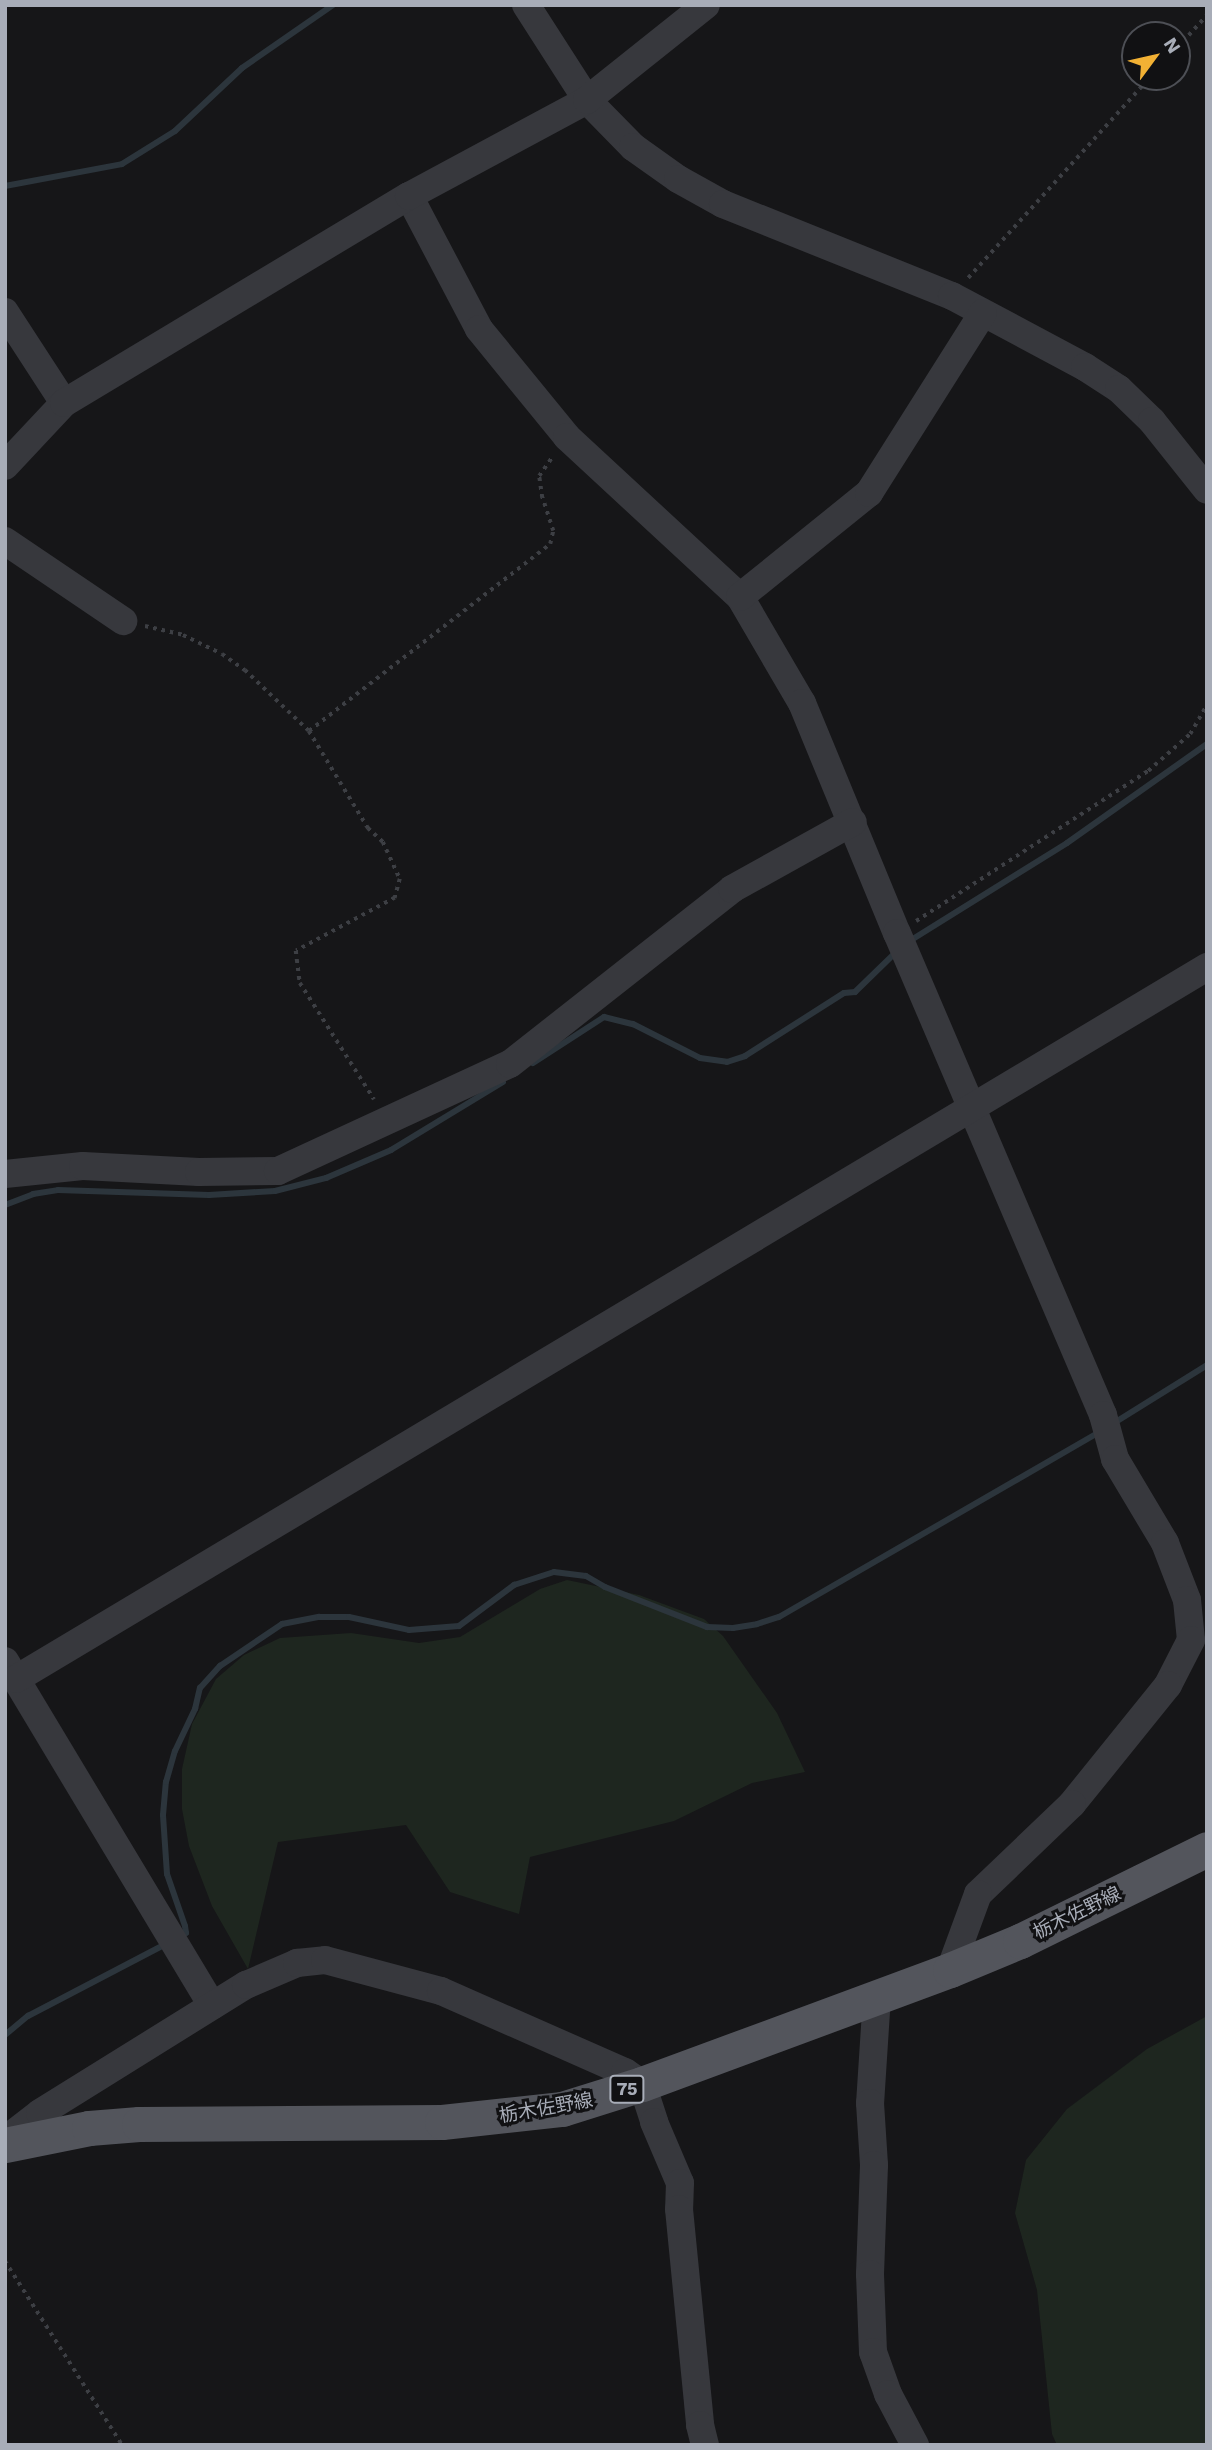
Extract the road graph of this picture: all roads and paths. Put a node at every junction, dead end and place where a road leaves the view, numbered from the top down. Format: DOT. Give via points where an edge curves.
graph roads {
  1 [pos="526,5"];
  2 [pos="706,5"];
  3 [pos="1207,15"];
  4 [pos="1191,33"];
  5 [pos="1137,91"];
  6 [pos="587,100"];
  7 [pos="409,197"];
  8 [pos="952,296"];
  9 [pos="5,312"];
  10 [pos="983,313"];
  11 [pos="64,402"];
  12 [pos="566,436"];
  13 [pos="5,466"];
  14 [pos="1207,490"];
  15 [pos="5,541"];
  16 [pos="740,597"];
  17 [pos="122,621"];
  18 [pos="1207,705"];
  19 [pos="309,732"];
  20 [pos="853,822"];
  21 [pos="897,933"];
  22 [pos="1207,967"];
  23 [pos="972,1106"];
  24 [pos="388,1121"];
  25 [pos="5,1174"];
  26 [pos="11,1670"];
  27 [pos="1207,1849"];
  28 [pos="950,1970"];
  29 [pos="877,1996"];
  30 [pos="212,2006"];
  31 [pos="642,2084"];
  32 [pos="5,2143"];
  33 [pos="5,2261"];
  34 [pos="122,2445"];
  35 [pos="705,2445"];
  36 [pos="915,2445"];
  1 -- 6 [label="street"];
  2 -- 6 [label="street"];
  3 -- 4 [label="path"];
  5 -- 8 [label="path"];
  6 -- 7 [label="street"];
  6 -- 8 [label="street" via="632,148 723,204"];
  7 -- 11 [label="street"];
  7 -- 12 [label="street" via="479,329"];
  8 -- 10 [label="street"];
  9 -- 11 [label="street"];
  10 -- 14 [label="street" via="1119,389 1152,421"];
  10 -- 16 [label="street" via="869,493"];
  11 -- 13 [label="street"];
  12 -- 16 [label="street"];
  12 -- 19 [label="path" via="540,476 553,531 550,544"];
  15 -- 17 [label="street"];
  16 -- 20 [label="street" via="803,702"];
  17 -- 19 [label="path" via="183,635 222,654"];
  18 -- 21 [label="path" via="1190,734 1148,771"];
  19 -- 24 [label="path" via="368,828 383,842 400,879 395,898 296,951 300,983"];
  20 -- 21 [label="street"];
  20 -- 24 [label="street" via="732,889 510,1064"];
  21 -- 23 [label="street"];
  22 -- 23 [label="street"];
  23 -- 26 [label="street"];
  23 -- 28 [label="street" via="1103,1415 1115,1459 1165,1543 1187,1600 1191,1640 1168,1685 1072,1804 978,1895"];
  24 -- 25 [label="street" via="278,1171 83,1166"];
  26 -- 30 [label="street"];
  27 -- 28 [label="main road, 栃木佐野線 / 75" via="1020,1941"];
  28 -- 29 [label="main road, 栃木佐野線 / 75"];
  29 -- 31 [label="main road, 栃木佐野線 / 75"];
  29 -- 36 [label="street" via="870,2104 873,2352 888,2394"];
  30 -- 31 [label="street" via="246,1984 297,1963 325,1960 440,1991 625,2072"];
  30 -- 32 [label="street" via="40,2112"];
  31 -- 32 [label="main road, 栃木佐野線 / 75" via="562,2109 483,2119 186,2121 89,2128"];
  31 -- 35 [label="street" via="680,2183 680,2222"];
  33 -- 34 [label="path"];
}
